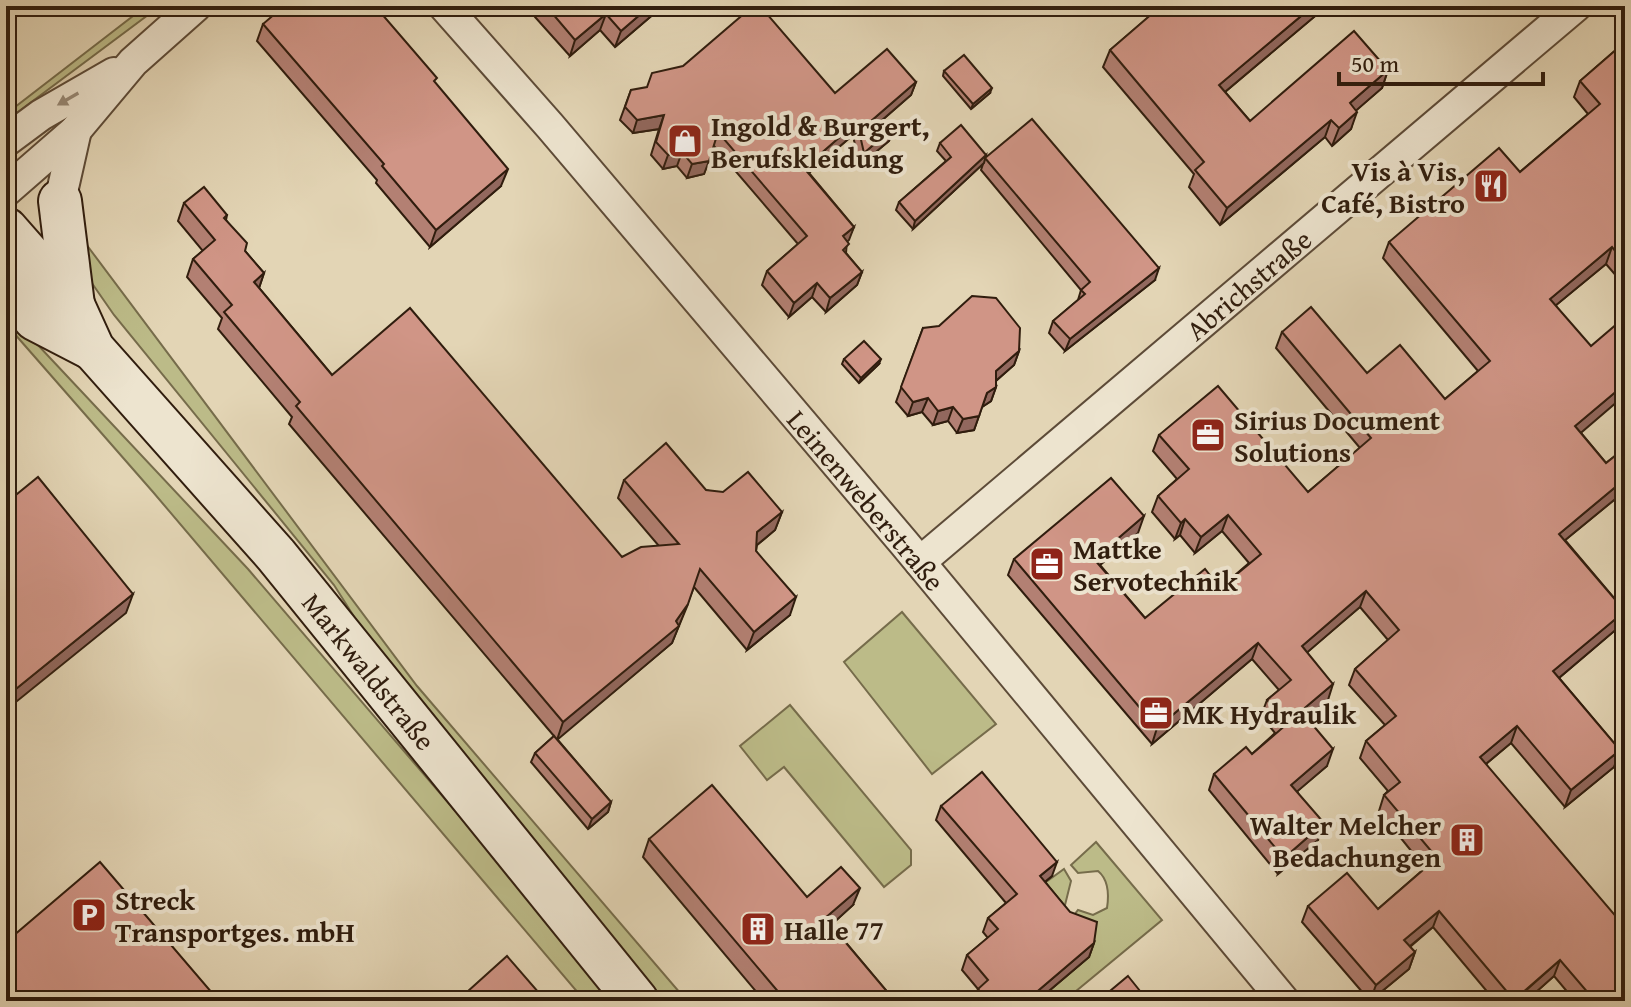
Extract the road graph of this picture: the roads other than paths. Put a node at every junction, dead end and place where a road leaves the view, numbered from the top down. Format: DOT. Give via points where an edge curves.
graph roads {
  1 [pos="196,6"];
  2 [pos="444,6"];
  3 [pos="1576,6"];
  4 [pos="133,62"];
  5 [pos="76,130"];
  6 [pos="6,141"];
  7 [pos="6,191"];
  8 [pos="60,201"];
  9 [pos="6,229"];
  10 [pos="6,284"];
  11 [pos="73,305"];
  12 [pos="93,349"];
  13 [pos="920,562"];
  14 [pos="637,1001"];
  15 [pos="1284,1001"];
  1 -- 4 [label="street"];
  2 -- 13 [label="street, Leinenweberstraße"];
  3 -- 13 [label="street, Abrichstraße"];
  4 -- 5 [label="street"];
  4 -- 6 [label="street, one-way"];
  5 -- 7 [label="street"];
  5 -- 8 [label="street"];
  8 -- 11 [label="main road"];
  9 -- 11 [label="main road, Markwaldstraße"];
  10 -- 12 [label="main road, Markwaldstraße" via="35,319"];
  11 -- 12 [label="main road, Markwaldstraße"];
  12 -- 14 [label="main road, Markwaldstraße" via="276,555"];
  13 -- 15 [label="street, Leinenweberstraße"];
}
